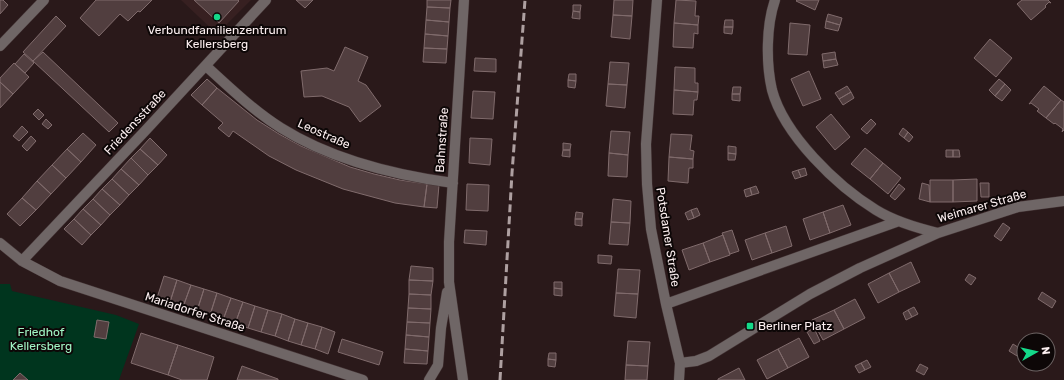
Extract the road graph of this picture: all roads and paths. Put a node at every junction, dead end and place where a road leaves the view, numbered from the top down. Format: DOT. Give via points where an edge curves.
graph roads {
  1 [pos="44,0"];
  2 [pos="266,0"];
  3 [pos="464,0"];
  4 [pos="657,0"];
  5 [pos="774,0"];
  6 [pos="0,46"];
  7 [pos="206,66"];
  8 [pos="453,183"];
  9 [pos="1064,201"];
  10 [pos="899,221"];
  11 [pos="938,233"];
  12 [pos="0,243"];
  13 [pos="22,261"];
  14 [pos="449,282"];
  15 [pos="666,304"];
  16 [pos="680,363"];
  17 [pos="363,380"];
  18 [pos="429,380"];
  19 [pos="463,380"];
  20 [pos="679,380"];
  1 -- 6 [label="street"];
  2 -- 7 [label="street, Friedensstraße"];
  3 -- 8 [label="street, Bahnstraße"];
  4 -- 15 [label="street, Potsdamer Straße" via="646,144 647,184 651,229"];
  5 -- 10 [label="street, Weimarer Straße" via="767,35 772,90 781,111 795,134 843,187 876,210"];
  7 -- 8 [label="street, Leostraße" via="281,128 324,150 415,178"];
  7 -- 13 [label="street, Friedensstraße"];
  8 -- 14 [label="street, Bahnstraße"];
  9 -- 11 [label="street, Weimarer Straße" via="1018,207"];
  10 -- 11 [label="street, Weimarer Straße"];
  10 -- 15 [label="street"];
  11 -- 16 [label="street" via="810,294 709,356"];
  12 -- 13 [label="street, Mariadorfer Straße"];
  13 -- 17 [label="street, Mariadorfer Straße" via="60,281"];
  14 -- 18 [label="street, Bahnstraße" via="438,366"];
  14 -- 19 [label="street, Bahnstraße"];
  15 -- 16 [label="street, Potsdamer Straße"];
  16 -- 20 [label="street, Potsdamer Straße"];
}
